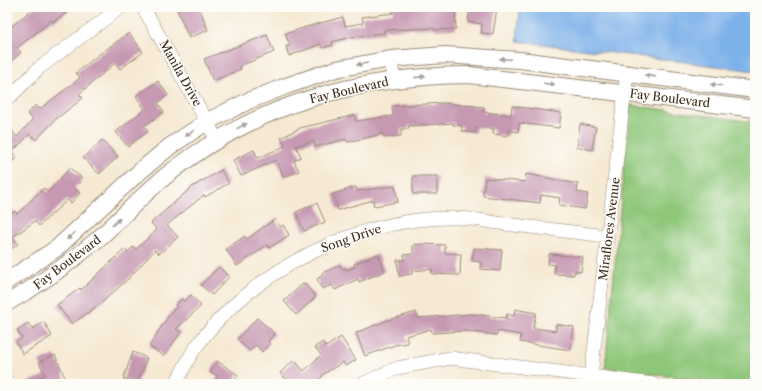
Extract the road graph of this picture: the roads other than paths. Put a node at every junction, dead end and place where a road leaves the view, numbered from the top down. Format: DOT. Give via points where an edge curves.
graph roads {
  1 [pos="121,7"];
  2 [pos="144,7"];
  3 [pos="390,59"];
  4 [pos="627,73"];
  5 [pos="393,79"];
  6 [pos="755,90"];
  7 [pos="626,93"];
  8 [pos="7,100"];
  9 [pos="755,109"];
  10 [pos="208,121"];
  11 [pos="217,140"];
  12 [pos="607,236"];
  13 [pos="7,281"];
  14 [pos="7,303"];
  15 [pos="7,380"];
  16 [pos="591,380"];
  17 [pos="8,384"];
  18 [pos="176,384"];
  19 [pos="362,384"];
  20 [pos="653,384"];
  1 -- 8 [label="street" via="39,68"];
  2 -- 10 [label="street, Manila Drive"];
  4 -- 3 [label="main road, Fay Boulevard, one-way" via="520,60 445,56"];
  3 -- 5 [label="street"];
  3 -- 10 [label="main road, Fay Boulevard, one-way" via="336,69 286,86"];
  6 -- 4 [label="main road, Fay Boulevard, one-way"];
  4 -- 7 [label="street, Miraflores Avenue"];
  5 -- 7 [label="main road, Fay Boulevard, one-way" via="469,75"];
  11 -- 5 [label="main road, Fay Boulevard, one-way" via="248,123 319,95"];
  7 -- 9 [label="main road, Fay Boulevard"];
  7 -- 12 [label="street, Miraflores Avenue"];
  10 -- 11 [label="street, Manila Drive"];
  10 -- 13 [label="main road, Fay Boulevard, one-way" via="169,147 138,173 58,248"];
  14 -- 11 [label="main road, Fay Boulevard, one-way" via="54,274 98,239 166,175"];
  12 -- 16 [label="street, Miraflores Avenue"];
  12 -- 18 [label="street, Song Drive" via="457,218 409,222 368,230 312,252 268,277 232,307 196,347"];
  15 -- 17 [label="street"];
  16 -- 19 [label="street" via="450,358 397,368"];
  16 -- 20 [label="street"];
}
